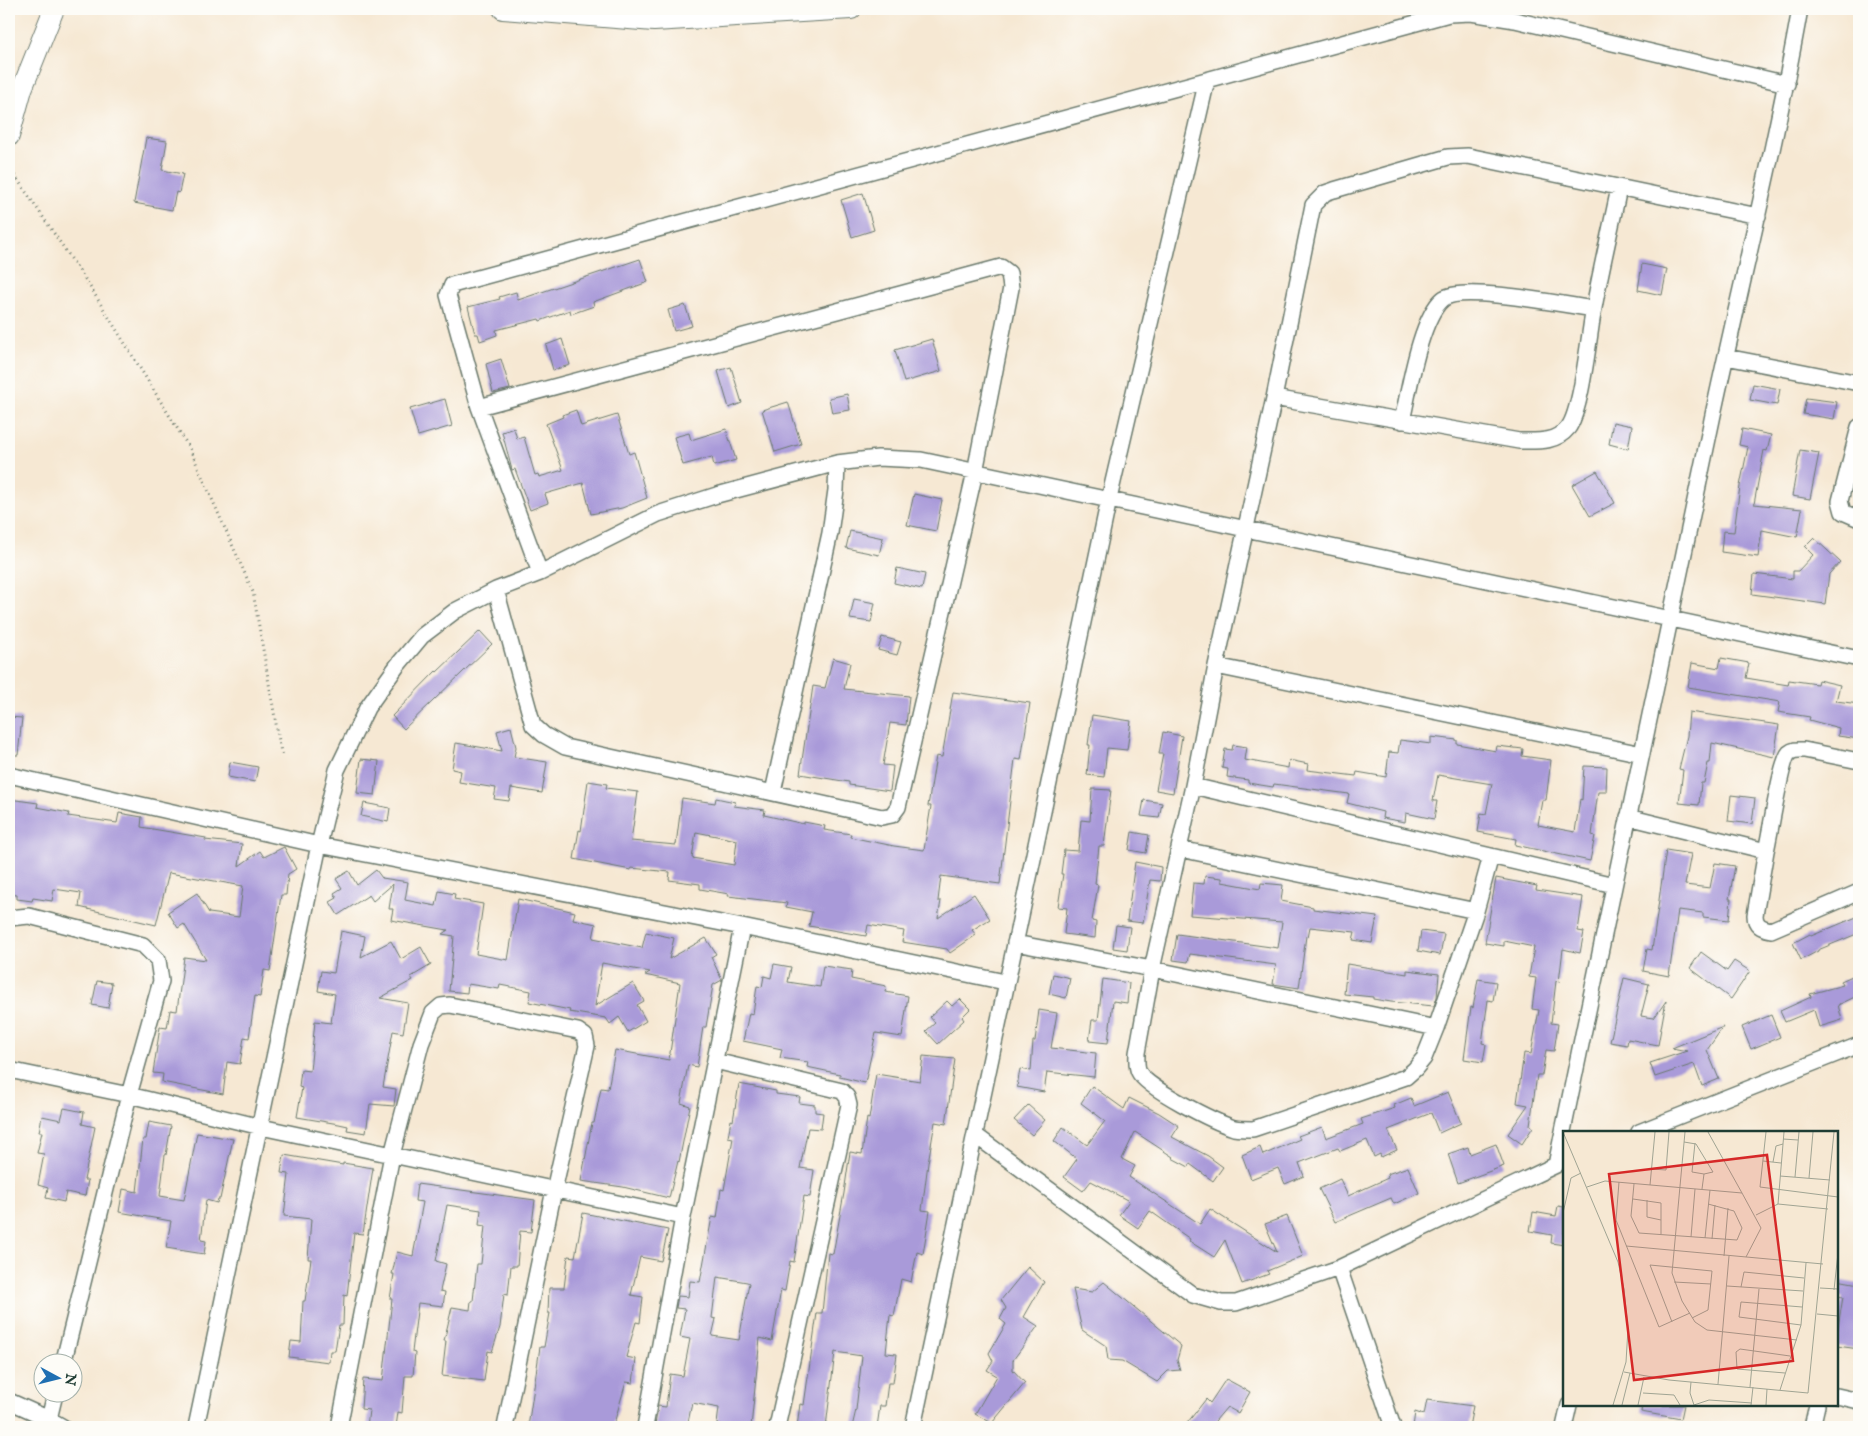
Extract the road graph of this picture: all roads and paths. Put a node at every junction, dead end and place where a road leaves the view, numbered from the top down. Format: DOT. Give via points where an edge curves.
graph roads {
  1 [pos="54,9"];
  2 [pos="503,9"];
  3 [pos="851,9"];
  4 [pos="1800,9"];
  5 [pos="1207,80"];
  6 [pos="1787,84"];
  7 [pos="15,88"];
  8 [pos="9,136"];
  9 [pos="9,167"];
  10 [pos="1619,188"];
  11 [pos="1758,216"];
  12 [pos="1593,309"];
  13 [pos="1726,357"];
  14 [pos="1859,383"];
  15 [pos="1274,398"];
  16 [pos="479,407"];
  17 [pos="1402,421"];
  18 [pos="1859,427"];
  19 [pos="837,463"];
  20 [pos="975,472"];
  21 [pos="1109,498"];
  22 [pos="1859,519"];
  23 [pos="1244,529"];
  24 [pos="540,573"];
  25 [pos="496,590"];
  26 [pos="1670,619"];
  27 [pos="1859,659"];
  28 [pos="1216,666"];
  29 [pos="1642,754"];
  30 [pos="282,758"];
  31 [pos="1859,762"];
  32 [pos="9,775"];
  33 [pos="1193,786"];
  34 [pos="773,792"];
  35 [pos="1628,817"];
  36 [pos="319,845"];
  37 [pos="1180,849"];
  38 [pos="1766,851"];
  39 [pos="1491,856"];
  40 [pos="1614,885"];
  41 [pos="1859,892"];
  42 [pos="1476,911"];
  43 [pos="9,918"];
  44 [pos="742,927"];
  45 [pos="1015,944"];
  46 [pos="1152,969"];
  47 [pos="1006,982"];
  48 [pos="1436,1028"];
  49 [pos="1859,1045"];
  50 [pos="715,1060"];
  51 [pos="9,1070"];
  52 [pos="129,1095"];
  53 [pos="261,1127"];
  54 [pos="1566,1131"];
  55 [pos="1642,1131"];
  56 [pos="975,1135"];
  57 [pos="1563,1148"];
  58 [pos="392,1155"];
  59 [pos="1560,1164"];
  60 [pos="554,1190"];
  61 [pos="683,1218"];
  62 [pos="1339,1268"];
  63 [pos="65,1354"];
  64 [pos="1838,1396"];
  65 [pos="9,1401"];
  66 [pos="1859,1401"];
  67 [pos="53,1404"];
  68 [pos="1569,1406"];
  69 [pos="1817,1406"];
  70 [pos="49,1419"];
  71 [pos="63,1427"];
  72 [pos="196,1427"];
  73 [pos="339,1427"];
  74 [pos="505,1427"];
  75 [pos="645,1427"];
  76 [pos="777,1427"];
  77 [pos="913,1427"];
  78 [pos="1393,1427"];
  79 [pos="1564,1427"];
  80 [pos="1812,1427"];
  1 -- 7 [label="street"];
  2 -- 3 [label="street" via="654,21"];
  4 -- 6 [label="street"];
  5 -- 6 [label="street" via="1449,14 1472,12"];
  5 -- 16 [label="street" via="452,285 448,295"];
  5 -- 21 [label="street"];
  6 -- 11 [label="street"];
  7 -- 8 [label="street"];
  9 -- 30 [label="path" via="87,282 190,448 253,592"];
  10 -- 11 [label="street"];
  10 -- 12 [label="street"];
  10 -- 15 [label="street" via="1468,156 1448,157 1325,193 1314,205 1310,216"];
  11 -- 13 [label="street"];
  12 -- 17 [label="street" via="1477,292 1444,298 1430,318 1421,340"];
  12 -- 17 [label="street" via="1576,410 1569,427 1558,437 1519,441"];
  13 -- 14 [label="street"];
  13 -- 26 [label="street"];
  15 -- 17 [label="street"];
  15 -- 23 [label="street"];
  16 -- 20 [label="street" via="1001,267 1009,273 1011,288"];
  16 -- 24 [label="street"];
  18 -- 22 [label="street" via="1840,502 1843,512"];
  19 -- 20 [label="street" via="878,458 921,460"];
  19 -- 24 [label="street" via="658,514"];
  19 -- 34 [label="street" via="830,533"];
  20 -- 21 [label="street"];
  20 -- 34 [label="street" via="898,807 892,815 882,817"];
  21 -- 23 [label="street"];
  21 -- 45 [label="street"];
  23 -- 26 [label="street"];
  23 -- 28 [label="street"];
  24 -- 25 [label="street"];
  25 -- 34 [label="street" via="533,724 544,735 565,746"];
  25 -- 36 [label="street" via="455,611 422,636 367,708 337,770"];
  26 -- 27 [label="street"];
  26 -- 29 [label="street"];
  28 -- 29 [label="street"];
  28 -- 33 [label="street"];
  29 -- 35 [label="street"];
  31 -- 38 [label="street" via="1804,750 1788,754"];
  32 -- 36 [label="street"];
  33 -- 37 [label="street"];
  33 -- 39 [label="street"];
  35 -- 38 [label="street"];
  35 -- 40 [label="street"];
  36 -- 44 [label="street"];
  36 -- 53 [label="street"];
  37 -- 42 [label="street"];
  37 -- 46 [label="street"];
  38 -- 41 [label="street" via="1755,915 1759,926 1772,930"];
  39 -- 40 [label="street"];
  39 -- 42 [label="street"];
  40 -- 54 [label="street"];
  42 -- 48 [label="street"];
  43 -- 52 [label="street" via="29,916 143,945 158,960 161,981"];
  44 -- 47 [label="street"];
  44 -- 50 [label="street"];
  45 -- 46 [label="street"];
  45 -- 47 [label="street"];
  46 -- 48 [label="street"];
  46 -- 48 [label="street" via="1137,1053 1139,1072 1153,1086 1187,1106 1235,1128 1253,1129 1406,1077 1424,1058"];
  47 -- 56 [label="street"];
  49 -- 55 [label="street"];
  50 -- 61 [label="street"];
  50 -- 76 [label="street" via="842,1091 850,1105"];
  51 -- 52 [label="street"];
  52 -- 53 [label="street"];
  52 -- 63 [label="street"];
  53 -- 58 [label="street"];
  53 -- 72 [label="street"];
  56 -- 62 [label="street" via="1193,1295 1222,1303 1236,1303"];
  56 -- 77 [label="street"];
  57 -- 59 [label="street"];
  58 -- 60 [label="street"];
  58 -- 60 [label="street" via="421,1044 433,1013 441,1006 450,1005 578,1031 585,1036 587,1046"];
  58 -- 73 [label="street"];
  59 -- 62 [label="street"];
  60 -- 61 [label="street"];
  60 -- 74 [label="street"];
  61 -- 75 [label="street"];
  62 -- 78 [label="street"];
  64 -- 66 [label="street"];
  65 -- 70 [label="street"];
  67 -- 70 [label="street"];
  68 -- 79 [label="street"];
  69 -- 80 [label="street"];
  70 -- 71 [label="street"];
}
